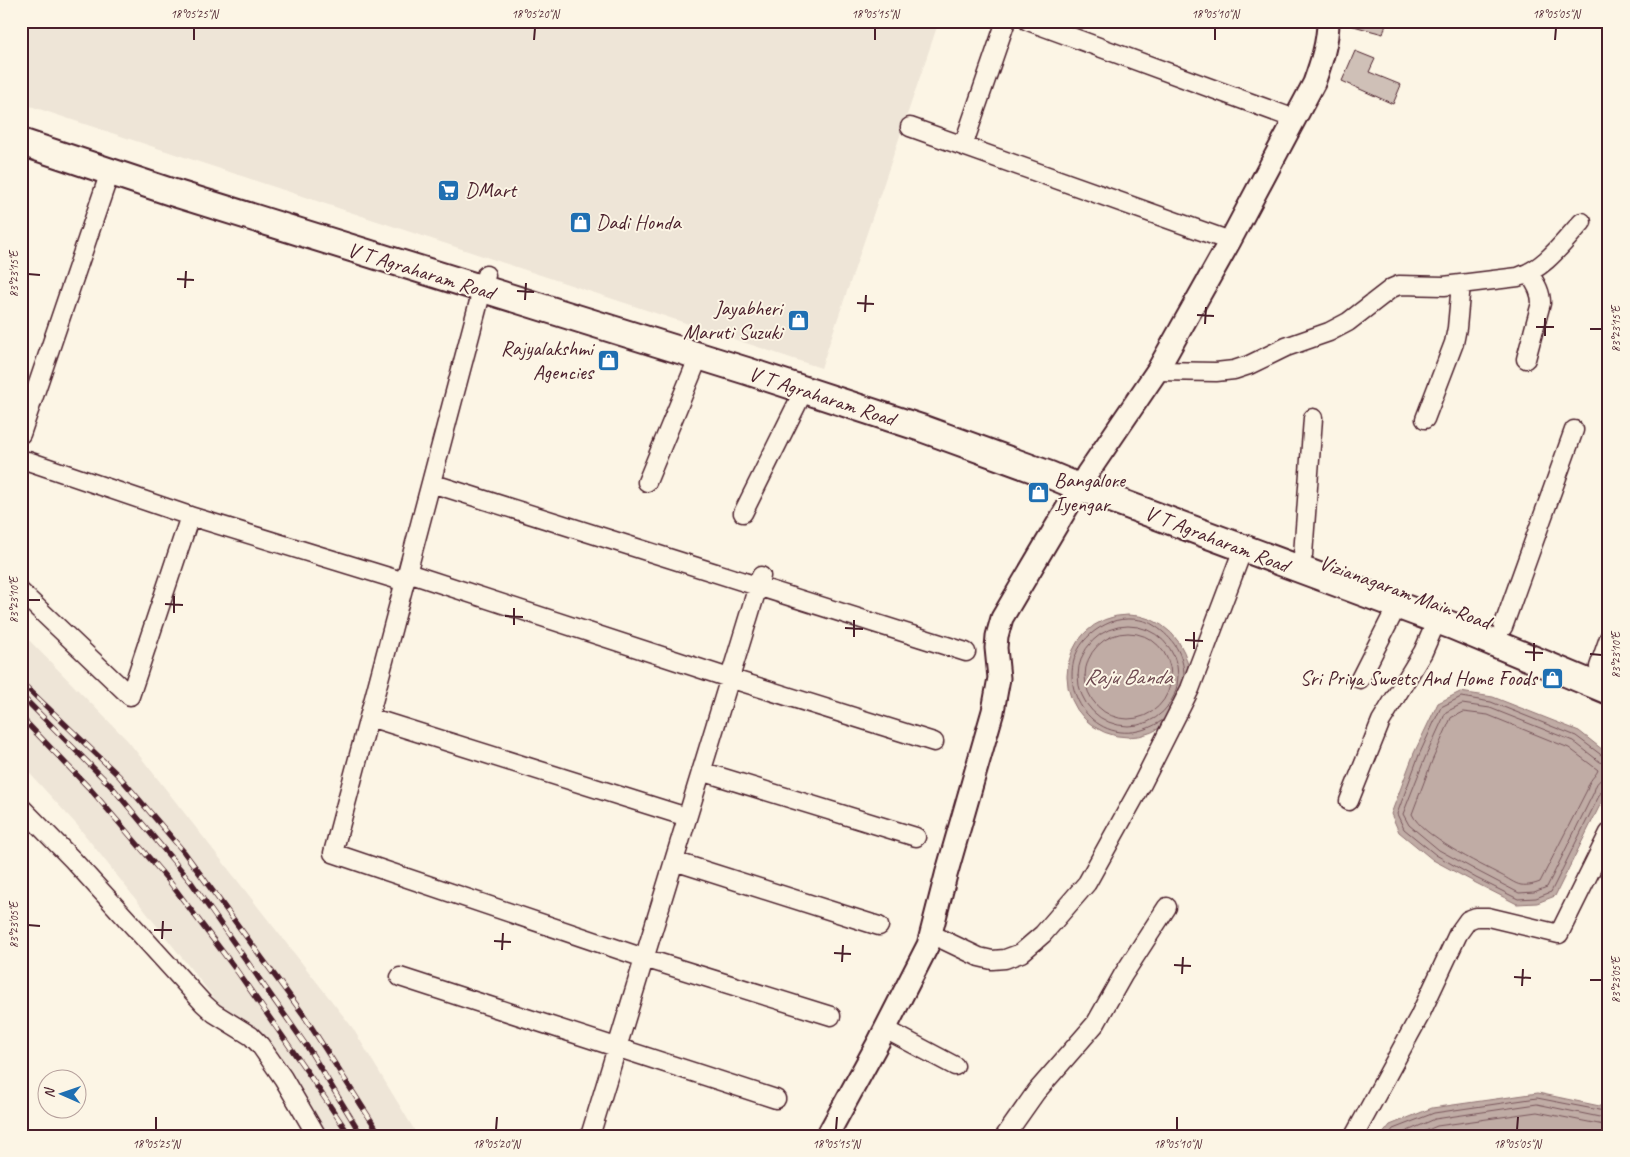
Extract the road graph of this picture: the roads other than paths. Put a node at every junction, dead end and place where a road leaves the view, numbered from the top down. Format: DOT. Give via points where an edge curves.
graph roads {
  1 [pos="1006,21"];
  2 [pos="1028,21"];
  3 [pos="1328,21"];
  4 [pos="1295,119"];
  5 [pos="910,127"];
  6 [pos="21,128"];
  7 [pos="21,142"];
  8 [pos="964,146"];
  9 [pos="110,172"];
  10 [pos="1582,222"];
  11 [pos="1230,241"];
  12 [pos="1529,273"];
  13 [pos="483,282"];
  14 [pos="1461,284"];
  15 [pos="699,356"];
  16 [pos="1526,359"];
  17 [pos="1157,372"];
  18 [pos="804,390"];
  19 [pos="24,416"];
  20 [pos="1314,418"];
  21 [pos="1425,419"];
  22 [pos="1574,430"];
  23 [pos="21,434"];
  24 [pos="28,461"];
  25 [pos="1083,481"];
  26 [pos="647,482"];
  27 [pos="431,483"];
  28 [pos="743,513"];
  29 [pos="190,516"];
  30 [pos="1243,549"];
  31 [pos="1303,555"];
  32 [pos="406,578"];
  33 [pos="759,581"];
  34 [pos="21,592"];
  35 [pos="1397,606"];
  36 [pos="1437,620"];
  37 [pos="1503,627"];
  38 [pos="1609,638"];
  39 [pos="966,652"];
  40 [pos="1604,669"];
  41 [pos="730,678"];
  42 [pos="1360,679"];
  43 [pos="1609,691"];
  44 [pos="369,717"];
  45 [pos="934,742"];
  46 [pos="701,771"];
  47 [pos="1349,801"];
  48 [pos="21,807"];
  49 [pos="687,816"];
  50 [pos="1609,833"];
  51 [pos="916,837"];
  52 [pos="674,861"];
  53 [pos="1167,907"];
  54 [pos="879,926"];
  55 [pos="931,934"];
  56 [pos="644,958"];
  57 [pos="400,977"];
  58 [pos="831,1016"];
  59 [pos="885,1029"];
  60 [pos="617,1048"];
  61 [pos="955,1066"];
  62 [pos="776,1099"];
  63 [pos="318,1136"];
  64 [pos="590,1136"];
  65 [pos="827,1136"];
  66 [pos="1005,1136"];
  67 [pos="1354,1136"];
  1 -- 8 [label="street"];
  2 -- 4 [label="street"];
  3 -- 4 [label="street" via="1322,60"];
  4 -- 11 [label="street"];
  5 -- 8 [label="street"];
  6 -- 13 [label="main road, V T Agraharam Road" via="280,208"];
  7 -- 9 [label="main road, V T Agraharam Road"];
  8 -- 11 [label="street"];
  9 -- 13 [label="main road, V T Agraharam Road"];
  9 -- 19 [label="street"];
  10 -- 12 [label="street" via="1540,266"];
  11 -- 17 [label="street"];
  12 -- 14 [label="street"];
  12 -- 16 [label="street" via="1542,295 1542,303"];
  13 -- 15 [label="main road, V T Agraharam Road"];
  13 -- 25 [label="main road, V T Agraharam Road" via="794,372 976,433"];
  13 -- 27 [label="street"];
  14 -- 17 [label="street" via="1399,284 1342,326 1234,370"];
  14 -- 21 [label="street" via="1454,343"];
  15 -- 18 [label="main road, V T Agraharam Road"];
  15 -- 26 [label="street"];
  17 -- 25 [label="street"];
  18 -- 25 [label="main road, V T Agraharam Road" via="1050,475"];
  18 -- 28 [label="street"];
  19 -- 23 [label="street"];
  20 -- 31 [label="street"];
  22 -- 37 [label="street"];
  24 -- 29 [label="street"];
  25 -- 30 [label="main road, V T Agraharam Road"];
  25 -- 31 [label="main road, Vizianagaram Main Road"];
  25 -- 55 [label="street" via="1002,618 996,648 999,678 992,711"];
  27 -- 32 [label="street"];
  27 -- 33 [label="street"];
  29 -- 32 [label="street"];
  29 -- 34 [label="street" via="130,696"];
  30 -- 35 [label="main road, V T Agraharam Road"];
  30 -- 55 [label="street" via="1190,690 1087,883 1043,934 1020,953 1005,959 980,958"];
  31 -- 37 [label="main road, Vizianagaram Main Road"];
  32 -- 41 [label="street"];
  32 -- 44 [label="street"];
  33 -- 39 [label="street"];
  33 -- 41 [label="street"];
  35 -- 36 [label="main road, V T Agraharam Road"];
  35 -- 42 [label="street"];
  36 -- 43 [label="main road, V T Agraharam Road"];
  36 -- 47 [label="street" via="1423,652 1381,721"];
  37 -- 40 [label="main road, Vizianagaram Main Road"];
  38 -- 40 [label="street"];
  41 -- 45 [label="street"];
  41 -- 46 [label="street"];
  44 -- 49 [label="street"];
  44 -- 56 [label="street" via="332,853"];
  46 -- 49 [label="street"];
  46 -- 51 [label="street"];
  48 -- 63 [label="street" via="214,1013 260,1045"];
  49 -- 52 [label="street"];
  50 -- 67 [label="street" via="1559,934 1488,917 1468,920"];
  52 -- 54 [label="street"];
  52 -- 56 [label="street"];
  53 -- 66 [label="street" via="1096,1023 1036,1092"];
  55 -- 59 [label="street"];
  56 -- 58 [label="street"];
  56 -- 60 [label="street"];
  57 -- 60 [label="street"];
  59 -- 61 [label="street"];
  59 -- 65 [label="street"];
  60 -- 62 [label="street"];
  60 -- 64 [label="street"];
}
